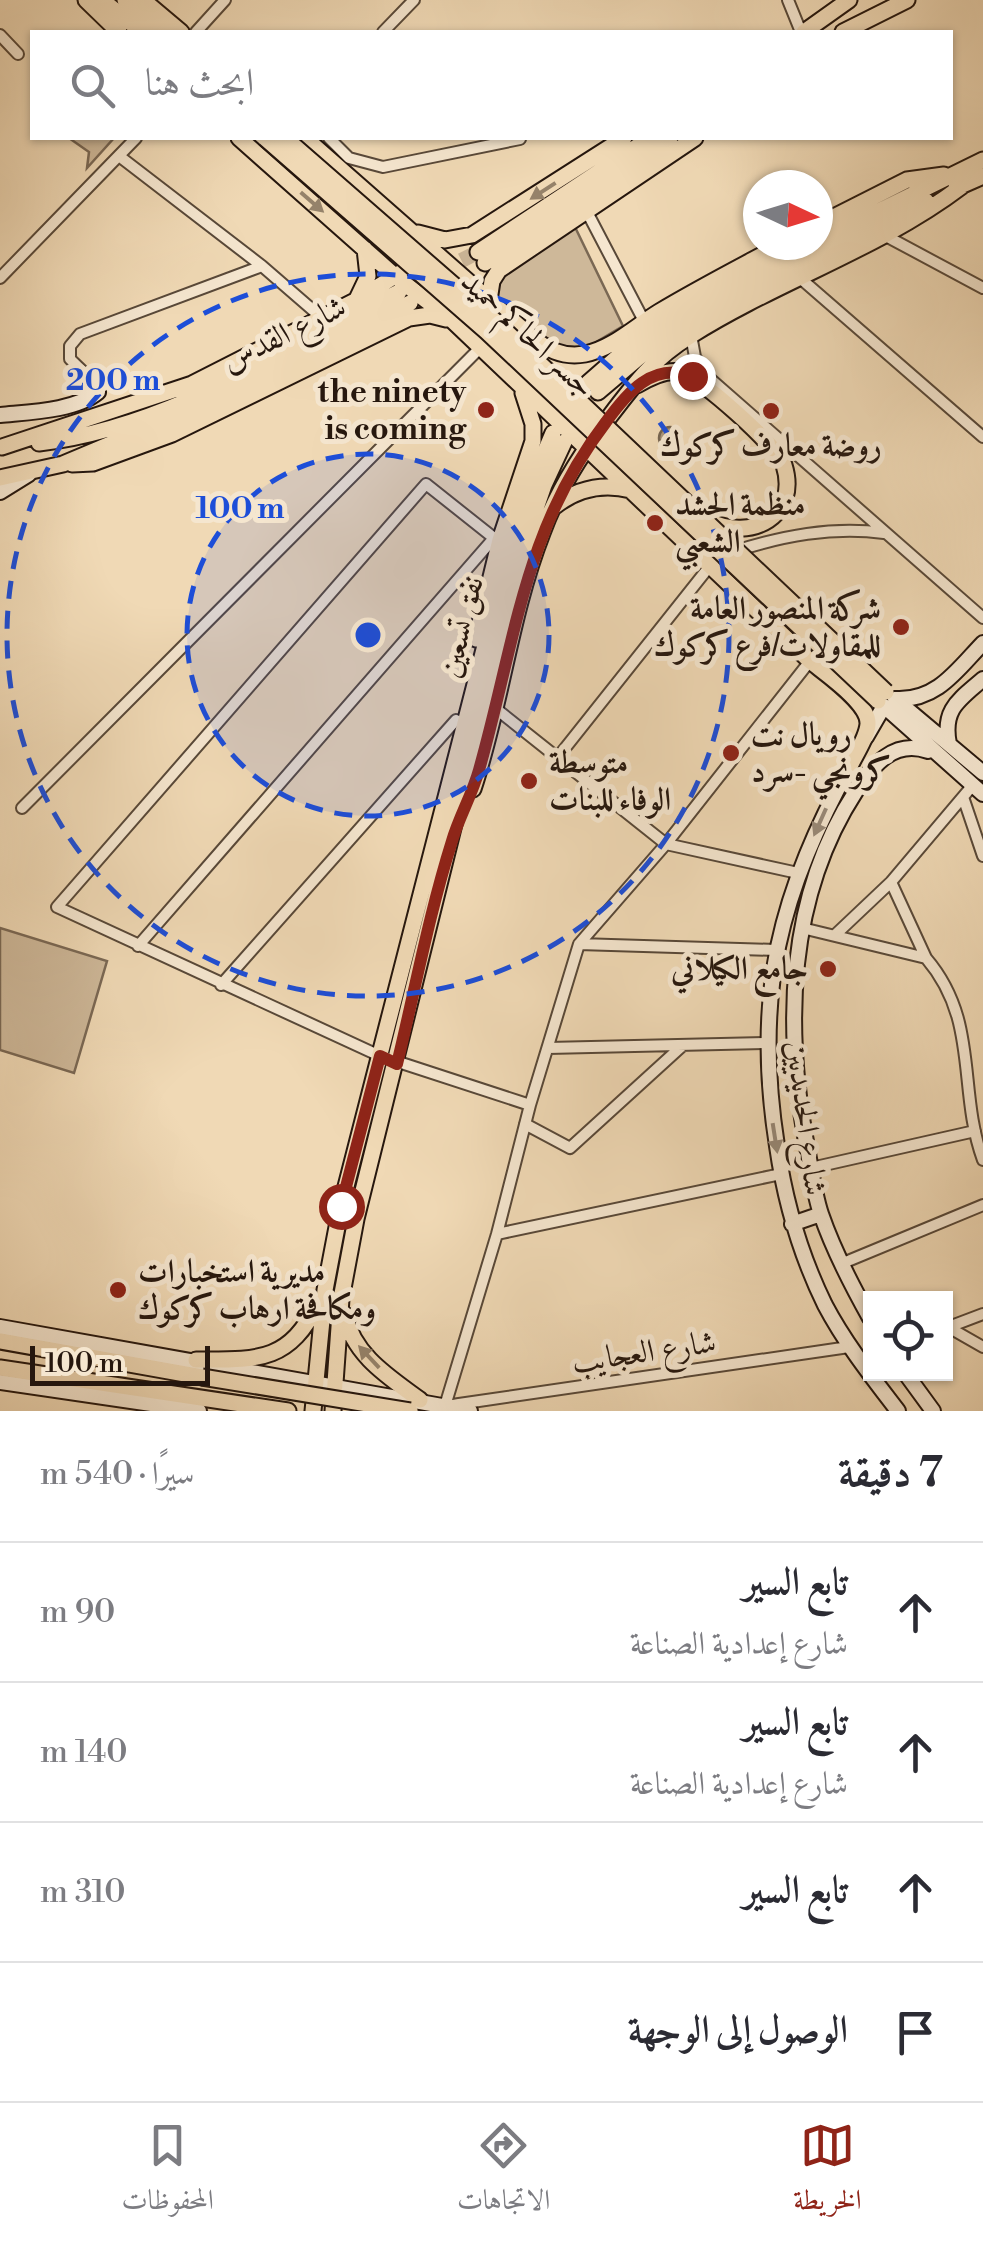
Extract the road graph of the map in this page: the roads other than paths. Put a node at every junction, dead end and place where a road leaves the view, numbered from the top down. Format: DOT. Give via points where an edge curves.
graph roads {
  1 [pos="86,0"];
  2 [pos="102,0"];
  3 [pos="124,0"];
  4 [pos="143,0"];
  5 [pos="224,0"];
  6 [pos="414,0"];
  7 [pos="788,0"];
  8 [pos="850,0"];
  9 [pos="907,0"];
  10 [pos="118,30"];
  11 [pos="140,30"];
  12 [pos="160,30"];
  13 [pos="179,30"];
  14 [pos="198,30"];
  15 [pos="385,30"];
  16 [pos="801,30"];
  17 [pos="805,30"];
  18 [pos="848,30"];
  19 [pos="0,35"];
  20 [pos="18,54"];
  21 [pos="134,140"];
  22 [pos="241,140"];
  23 [pos="267,140"];
  24 [pos="287,140"];
  25 [pos="308,140"];
  26 [pos="331,140"];
  27 [pos="515,140"];
  28 [pos="621,140"];
  29 [pos="647,140"];
  30 [pos="667,140"];
  31 [pos="692,140"];
  32 [pos="119,156"];
  33 [pos="982,173"];
  34 [pos="957,181"];
  35 [pos="586,210"];
  36 [pos="833,217"];
  37 [pos="410,230"];
  38 [pos="833,235"];
  39 [pos="883,235"];
  40 [pos="446,240"];
  41 [pos="833,246"];
  42 [pos="430,248"];
  43 [pos="365,249"];
  44 [pos="754,260"];
  45 [pos="782,260"];
  46 [pos="807,260"];
  47 [pos="262,266"];
  48 [pos="0,278"];
  49 [pos="800,278"];
  50 [pos="983,288"];
  51 [pos="402,290"];
  52 [pos="355,301"];
  53 [pos="490,301"];
  54 [pos="322,318"];
  55 [pos="453,321"];
  56 [pos="644,321"];
  57 [pos="691,335"];
  58 [pos="480,347"];
  59 [pos="516,380"];
  60 [pos="96,385"];
  61 [pos="626,394"];
  62 [pos="179,410"];
  63 [pos="0,415"];
  64 [pos="983,436"];
  65 [pos="559,438"];
  66 [pos="1,447"];
  67 [pos="586,447"];
  68 [pos="63,464"];
  69 [pos="32,473"];
  70 [pos="0,478"];
  71 [pos="632,490"];
  72 [pos="0,492"];
  73 [pos="552,508"];
  74 [pos="700,515"];
  75 [pos="884,533"];
  76 [pos="497,539"];
  77 [pos="710,565"];
  78 [pos="983,618"];
  79 [pos="983,644"];
  80 [pos="810,661"];
  81 [pos="983,679"];
  82 [pos="886,700"];
  83 [pos="495,708"];
  84 [pos="456,720"];
  85 [pos="950,744"];
  86 [pos="937,755"];
  87 [pos="558,757"];
  88 [pos="850,768"];
  89 [pos="976,787"];
  90 [pos="22,808"];
  91 [pos="445,838"];
  92 [pos="666,844"];
  93 [pos="983,856"];
  94 [pos="798,874"];
  95 [pos="891,882"];
  96 [pos="802,928"];
  97 [pos="835,935"];
  98 [pos="580,944"];
  99 [pos="138,946"];
  100 [pos="776,950"];
  101 [pos="926,958"];
  102 [pos="221,984"];
  103 [pos="770,988"];
  104 [pos="792,989"];
  105 [pos="766,1042"];
  106 [pos="682,1045"];
  107 [pos="548,1048"];
  108 [pos="380,1056"];
  109 [pos="397,1064"];
  110 [pos="530,1105"];
  111 [pos="525,1124"];
  112 [pos="976,1131"];
  113 [pos="983,1160"];
  114 [pos="811,1168"];
  115 [pos="781,1174"];
  116 [pos="983,1205"];
  117 [pos="821,1214"];
  118 [pos="792,1224"];
  119 [pos="497,1234"];
  120 [pos="843,1263"];
  121 [pos="324,1290"];
  122 [pos="342,1299"];
  123 [pos="863,1304"];
  124 [pos="983,1314"];
  125 [pos="953,1326"];
  126 [pos="0,1327"];
  127 [pos="953,1331"];
  128 [pos="0,1340"];
  129 [pos="849,1347"];
  130 [pos="983,1347"];
  131 [pos="196,1360"];
  132 [pos="0,1368"];
  133 [pos="911,1381"];
  134 [pos="0,1382"];
  135 [pos="314,1384"];
  136 [pos="334,1386"];
  137 [pos="92,1403"];
  138 [pos="198,1404"];
  139 [pos="415,1405"];
  140 [pos="446,1406"];
  141 [pos="153,1408"];
  142 [pos="288,1411"];
  143 [pos="313,1411"];
  144 [pos="333,1411"];
  145 [pos="470,1411"];
  146 [pos="898,1411"];
  147 [pos="933,1411"];
  1 -- 10 [label="main road"];
  2 -- 11 [label="main road"];
  3 -- 12 [label="main road"];
  4 -- 13 [label="main road"];
  5 -- 14 [label="street"];
  6 -- 15 [label="street"];
  7 -- 16 [label="street"];
  8 -- 17 [label="main road"];
  9 -- 18 [label="main road"];
  19 -- 20 [label="street"];
  21 -- 32 [label="street"];
  22 -- 43 [label="main road, one-way"];
  23 -- 82 [label="main road, جسر الحاكم حميد, bridge" via="486,331"];
  24 -- 74 [label="main road, جسر الحاكم حميد, bridge" via="496,322"];
  25 -- 37 [label="main road"];
  26 -- 27 [label="street" via="348,158 383,168"];
  28 -- 40 [label="main road, one-way" via="481,231"];
  29 -- 30 [label="main road" via="482,258"];
  31 -- 35 [label="main road"];
  32 -- 47 [label="street"];
  32 -- 48 [label="street"];
  33 -- 34 [label="main road"];
  34 -- 36 [label="main road" via="907,180"];
  34 -- 38 [label="main road"];
  34 -- 39 [label="main road" via="939,204"];
  34 -- 41 [label="main road"];
  35 -- 53 [label="main road" via="499,270"];
  35 -- 56 [label="street"];
  37 -- 40 [label="main road"];
  37 -- 42 [label="main road"];
  39 -- 49 [label="main road"];
  39 -- 50 [label="street"];
  40 -- 42 [label="main road"];
  42 -- 51 [label="main road"];
  42 -- 53 [label="main road"];
  43 -- 51 [label="main road"];
  43 -- 52 [label="main road" via="368,276"];
  44 -- 56 [label="main road"];
  45 -- 46 [label="main road" via="636,341 593,388 680,328"];
  47 -- 54 [label="street"];
  47 -- 60 [label="street" via="80,334 70,359"];
  49 -- 57 [label="main road"];
  49 -- 64 [label="street"];
  51 -- 52 [label="main road"];
  51 -- 55 [label="main road"];
  51 -- 62 [label="main road, شارع القدس"];
  52 -- 54 [label="main road"];
  53 -- 56 [label="main road" via="547,350 570,355 606,346"];
  54 -- 66 [label="main road" via="192,384"];
  55 -- 58 [label="main road"];
  55 -- 68 [label="main road" via="409,318 132,451"];
  57 -- 61 [label="main road" via="652,362"];
  57 -- 75 [label="street" via="694,357 708,376"];
  58 -- 59 [label="main road"];
  58 -- 90 [label="street"];
  59 -- 67 [label="main road"];
  59 -- 76 [label="main road" via="529,407 533,440"];
  60 -- 63 [label="street" via="96,395 81,400"];
  61 -- 67 [label="main road"];
  61 -- 74 [label="main road, bridge" via="671,372 692,376 782,461 785,496 777,512 755,528 723,527"];
  62 -- 66 [label="main road" via="95,433"];
  62 -- 68 [label="main road"];
  65 -- 91 [label="main road, نفق تسعين" via="523,546"];
  67 -- 71 [label="main road"];
  67 -- 73 [label="main road"];
  68 -- 69 [label="main road"];
  69 -- 70 [label="main road"];
  69 -- 72 [label="street"];
  71 -- 73 [label="main road" via="589,488"];
  71 -- 77 [label="main road"];
  73 -- 83 [label="main road"];
  74 -- 82 [label="main road, جسر الحاكم حميد, bridge"];
  75 -- 77 [label="street" via="798,535 734,551"];
  75 -- 78 [label="street"];
  76 -- 84 [label="main road"];
  76 -- 99 [label="street"];
  76 -- 99 [label="street" via="426,484 57,907"];
  77 -- 80 [label="main road"];
  77 -- 87 [label="street"];
  79 -- 82 [label="street" via="936,692"];
  80 -- 88 [label="main road" via="863,706 868,718"];
  80 -- 92 [label="street"];
  81 -- 85 [label="street" via="949,714"];
  82 -- 85 [label="street"];
  82 -- 86 [label="street"];
  82 -- 88 [label="street, شارع الحديديين"];
  83 -- 87 [label="street"];
  83 -- 91 [label="main road" via="475,784"];
  84 -- 91 [label="main road" via="444,773"];
  84 -- 102 [label="street"];
  85 -- 89 [label="street"];
  86 -- 89 [label="street"];
  86 -- 96 [label="street, شارع الحديديين" via="897,749 868,773 828,847"];
  87 -- 92 [label="street"];
  88 -- 94 [label="street, شارع الحديديين, one-way"];
  89 -- 93 [label="street"];
  89 -- 95 [label="street"];
  91 -- 108 [label="main road"];
  91 -- 109 [label="main road"];
  92 -- 94 [label="street"];
  92 -- 98 [label="street"];
  94 -- 100 [label="street, شارع الحديديين"];
  95 -- 97 [label="street"];
  95 -- 101 [label="street"];
  96 -- 97 [label="street"];
  96 -- 104 [label="street, شارع الحديديين"];
  97 -- 101 [label="street"];
  98 -- 100 [label="street"];
  98 -- 107 [label="street"];
  99 -- 102 [label="street"];
  100 -- 103 [label="street, شارع الحديديين"];
  101 -- 112 [label="street" via="958,1012"];
  102 -- 108 [label="street"];
  103 -- 104 [label="street"];
  103 -- 105 [label="street, شارع الحديديين"];
  104 -- 114 [label="street, شارع الحديديين" via="799,1106"];
  105 -- 106 [label="street"];
  105 -- 115 [label="street, شارع الحديديين, one-way"];
  106 -- 107 [label="street"];
  106 -- 111 [label="street" via="570,1148"];
  107 -- 110 [label="street"];
  108 -- 109 [label="street"];
  108 -- 121 [label="main road"];
  109 -- 110 [label="street"];
  109 -- 122 [label="main road"];
  110 -- 111 [label="street"];
  111 -- 119 [label="street"];
  112 -- 113 [label="street"];
  112 -- 114 [label="street"];
  114 -- 117 [label="street, شارع الحديديين"];
  115 -- 118 [label="street, شارع الحديديين"];
  115 -- 119 [label="street"];
  116 -- 120 [label="street"];
  117 -- 118 [label="street"];
  117 -- 120 [label="street, شارع الحديديين"];
  118 -- 129 [label="street, شارع الحديديين"];
  119 -- 140 [label="street"];
  120 -- 123 [label="street, شارع الحديديين"];
  121 -- 131 [label="main road" via="298,1338 276,1353"];
  121 -- 135 [label="main road"];
  122 -- 136 [label="main road"];
  139 -- 122 [label="main road, one-way" via="362,1352"];
  124 -- 125 [label="street"];
  126 -- 131 [label="street"];
  127 -- 130 [label="street"];
  128 -- 139 [label="main road, bridge" via="202,1377"];
  129 -- 140 [label="street, شارع العجايب"];
  129 -- 146 [label="street, شارع الحديديين"];
  131 -- 135 [label="street"];
  132 -- 138 [label="main road"];
  133 -- 147 [label="street"];
  134 -- 137 [label="street"];
  135 -- 136 [label="street"];
  135 -- 143 [label="main road"];
  136 -- 139 [label="street"];
  136 -- 144 [label="main road"];
  137 -- 141 [label="street"];
  138 -- 141 [label="street"];
  138 -- 142 [label="main road"];
  139 -- 140 [label="street"];
  140 -- 145 [label="street"];
}
